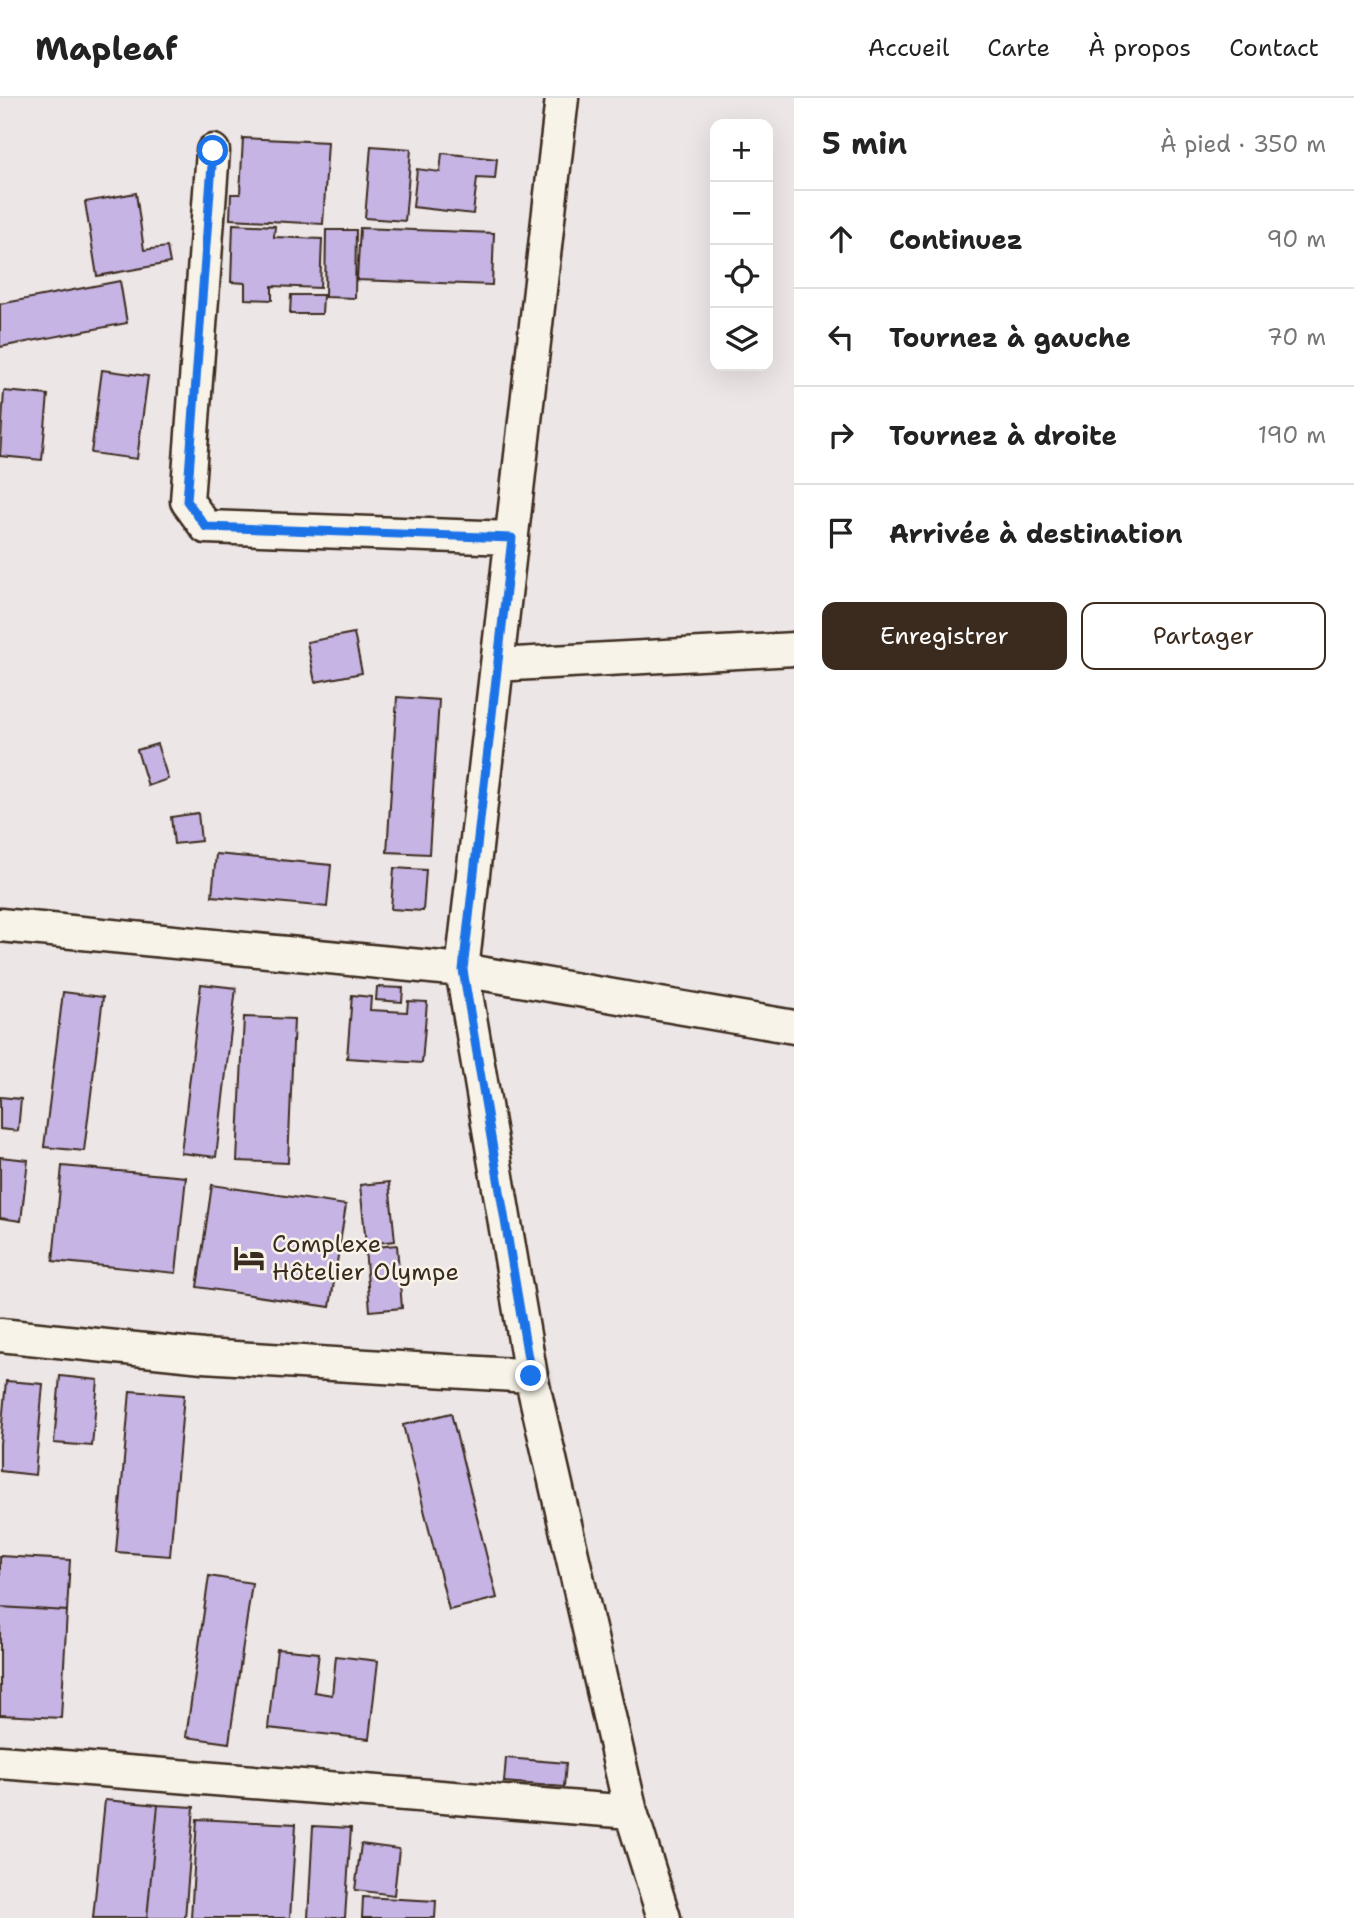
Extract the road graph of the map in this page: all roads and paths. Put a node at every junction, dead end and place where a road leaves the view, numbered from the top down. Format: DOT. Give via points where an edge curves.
graph roads {
  1 [pos="562,98"];
  2 [pos="213,151"];
  3 [pos="512,538"];
  4 [pos="794,649"];
  5 [pos="497,665"];
  6 [pos="0,925"];
  7 [pos="463,970"];
  8 [pos="794,1027"];
  9 [pos="0,1335"];
  10 [pos="531,1376"];
  11 [pos="0,1762"];
  12 [pos="631,1812"];
  13 [pos="664,1918"];
  1 -- 3 [label="street"];
  2 -- 3 [label="street" via="187,501 206,527"];
  3 -- 5 [label="street"];
  4 -- 5 [label="street"];
  5 -- 7 [label="street"];
  6 -- 7 [label="street"];
  7 -- 8 [label="street"];
  7 -- 10 [label="street"];
  9 -- 10 [label="street" via="203,1356"];
  10 -- 12 [label="street"];
  11 -- 12 [label="street"];
  12 -- 13 [label="street"];
}
